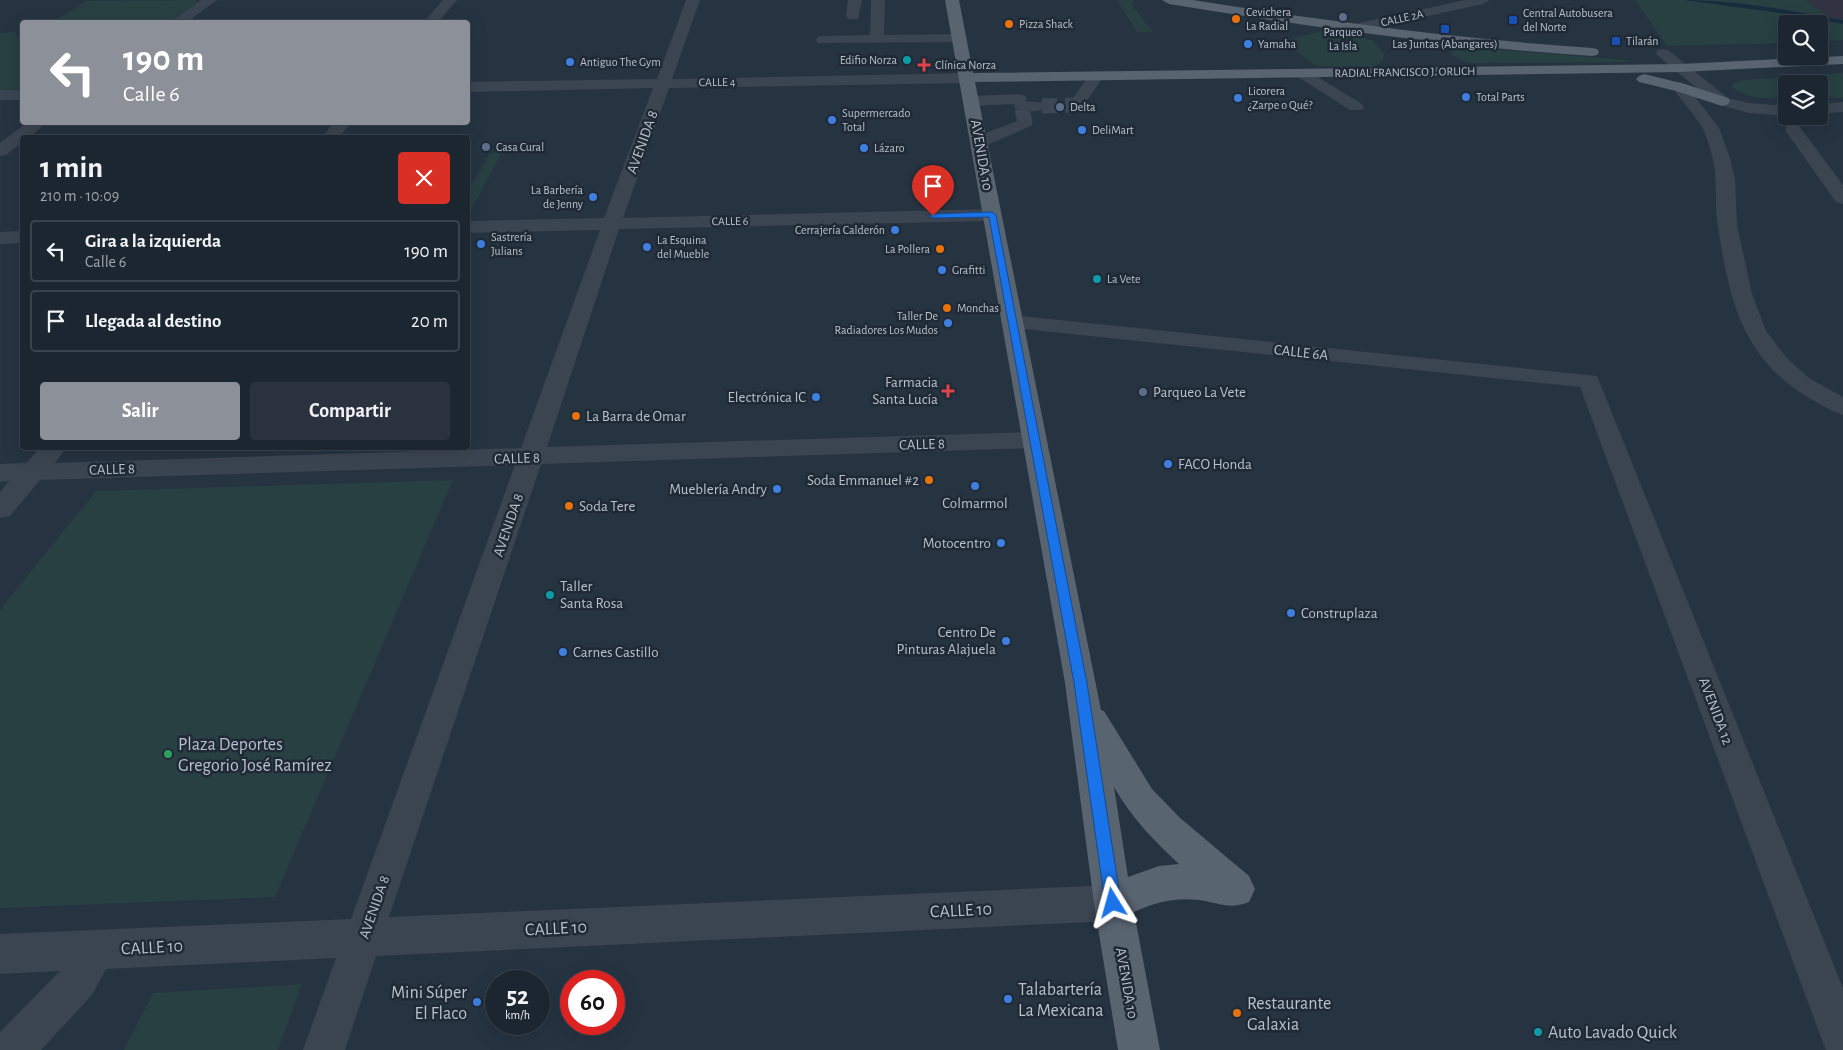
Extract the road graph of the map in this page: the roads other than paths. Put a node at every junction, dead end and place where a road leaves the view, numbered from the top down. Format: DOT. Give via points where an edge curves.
graph roads {
  1 [pos="210,0"];
  2 [pos="450,0"];
  3 [pos="693,0"];
  4 [pos="855,0"];
  5 [pos="878,0"];
  6 [pos="952,0"];
  7 [pos="1169,0"];
  8 [pos="1483,0"];
  9 [pos="853,16"];
  10 [pos="181,20"];
  11 [pos="433,20"];
  12 [pos="1350,29"];
  13 [pos="1367,32"];
  14 [pos="960,38"];
  15 [pos="877,39"];
  16 [pos="823,40"];
  17 [pos="1465,42"];
  18 [pos="1843,47"];
  19 [pos="1828,48"];
  20 [pos="1778,50"];
  21 [pos="1610,53"];
  22 [pos="1647,53"];
  23 [pos="1663,54"];
  24 [pos="1843,60"];
  25 [pos="1681,68"];
  26 [pos="1545,70"];
  27 [pos="1490,71"];
  28 [pos="1386,73"];
  29 [pos="1304,74"];
  30 [pos="1096,76"];
  31 [pos="967,78"];
  32 [pos="1014,78"];
  33 [pos="663,83"];
  34 [pos="470,87"];
  35 [pos="1680,88"];
  36 [pos="0,95"];
  37 [pos="20,95"];
  38 [pos="972,101"];
  39 [pos="1722,101"];
  40 [pos="1076,105"];
  41 [pos="1042,106"];
  42 [pos="1356,107"];
  43 [pos="1843,107"];
  44 [pos="1828,108"];
  45 [pos="1022,109"];
  46 [pos="1778,110"];
  47 [pos="35,125"];
  48 [pos="341,125"];
  49 [pos="1793,130"];
  50 [pos="22,135"];
  51 [pos="332,135"];
  52 [pos="20,136"];
  53 [pos="979,142"];
  54 [pos="0,151"];
  55 [pos="1843,198"];
  56 [pos="992,215"];
  57 [pos="612,223"];
  58 [pos="470,227"];
  59 [pos="0,238"];
  60 [pos="20,238"];
  61 [pos="1012,322"];
  62 [pos="1589,381"];
  63 [pos="1843,407"];
  64 [pos="1034,440"];
  65 [pos="52,450"];
  66 [pos="531,458"];
  67 [pos="32,472"];
  68 [pos="0,473"];
  69 [pos="0,509"];
  70 [pos="1085,708"];
  71 [pos="1113,903"];
  72 [pos="364,937"];
  73 [pos="95,950"];
  74 [pos="0,954"];
  75 [pos="1843,1040"];
  76 [pos="12,1050"];
  77 [pos="324,1050"];
  78 [pos="1139,1050"];
  1 -- 10 [label="street"];
  2 -- 11 [label="street"];
  3 -- 33 [label="street, AVENIDA 8"];
  4 -- 9 [label="street"];
  5 -- 15 [label="street"];
  6 -- 14 [label="main road, AVENIDA 10"];
  7 -- 12 [label="main road, RADIAL FRANCISCO J. ORLICH"];
  8 -- 12 [label="street, CALLE 2A"];
  12 -- 13 [label="main road, RADIAL FRANCISCO J. ORLICH"];
  13 -- 17 [label="main road, RADIAL FRANCISCO J. ORLICH"];
  13 -- 28 [label="main road" via="1381,37 1399,53 1398,65"];
  14 -- 15 [label="street"];
  14 -- 31 [label="main road, AVENIDA 10"];
  15 -- 16 [label="street"];
  17 -- 21 [label="main road, RADIAL FRANCISCO J. ORLICH"];
  17 -- 27 [label="main road" via="1442,45 1433,54 1450,63"];
  18 -- 19 [label="main road"];
  20 -- 23 [label="main road"];
  22 -- 23 [label="main road"];
  23 -- 25 [label="street"];
  24 -- 25 [label="main road, RADIAL FRANCISCO J. ORLICH"];
  25 -- 26 [label="main road, RADIAL FRANCISCO J. ORLICH"];
  25 -- 39 [label="street"];
  26 -- 27 [label="main road, RADIAL FRANCISCO J. ORLICH"];
  26 -- 35 [label="main road" via="1634,77"];
  27 -- 28 [label="main road, RADIAL FRANCISCO J. ORLICH"];
  28 -- 29 [label="main road, RADIAL FRANCISCO J. ORLICH"];
  29 -- 30 [label="main road, RADIAL FRANCISCO J. ORLICH"];
  29 -- 42 [label="street"];
  30 -- 32 [label="main road, RADIAL FRANCISCO J. ORLICH"];
  30 -- 40 [label="street"];
  31 -- 32 [label="main road, RADIAL FRANCISCO J. ORLICH"];
  31 -- 33 [label="street, CALLE 4"];
  31 -- 38 [label="main road, AVENIDA 10"];
  32 -- 45 [label="street"];
  33 -- 34 [label="street, CALLE 4"];
  33 -- 57 [label="street, AVENIDA 8"];
  35 -- 39 [label="main road"];
  35 -- 63 [label="street" via="1711,128 1721,158 1726,179 1727,225 1739,284 1756,332 1778,362 1801,383"];
  36 -- 37 [label="street"];
  38 -- 45 [label="street"];
  38 -- 53 [label="main road, AVENIDA 10"];
  39 -- 46 [label="street"];
  41 -- 45 [label="street"];
  43 -- 44 [label="street"];
  45 -- 53 [label="street"];
  47 -- 50 [label="street"];
  48 -- 51 [label="street"];
  49 -- 55 [label="street"];
  52 -- 54 [label="street"];
  53 -- 56 [label="main road, AVENIDA 10"];
  56 -- 57 [label="street, CALLE 6"];
  56 -- 61 [label="main road, AVENIDA 10"];
  57 -- 58 [label="street, CALLE 6"];
  57 -- 66 [label="street, AVENIDA 8"];
  59 -- 60 [label="street"];
  61 -- 62 [label="street, CALLE 6A"];
  61 -- 64 [label="main road, AVENIDA 10"];
  62 -- 75 [label="street, AVENIDA 12"];
  64 -- 66 [label="street, CALLE 8"];
  64 -- 70 [label="main road, AVENIDA 10"];
  65 -- 67 [label="street"];
  66 -- 67 [label="street, CALLE 8"];
  66 -- 72 [label="street, AVENIDA 8"];
  67 -- 68 [label="street, CALLE 8"];
  67 -- 69 [label="street"];
  70 -- 71 [label="main road, AVENIDA 10"];
  70 -- 71 [label="main road" via="1140,800 1166,829 1236,889 1169,880"];
  71 -- 72 [label="street, CALLE 10"];
  71 -- 78 [label="main road, AVENIDA 10"];
  72 -- 73 [label="street, CALLE 10"];
  72 -- 77 [label="street, AVENIDA 8"];
  73 -- 74 [label="street, CALLE 10"];
  73 -- 76 [label="street" via="78,981"];
}
